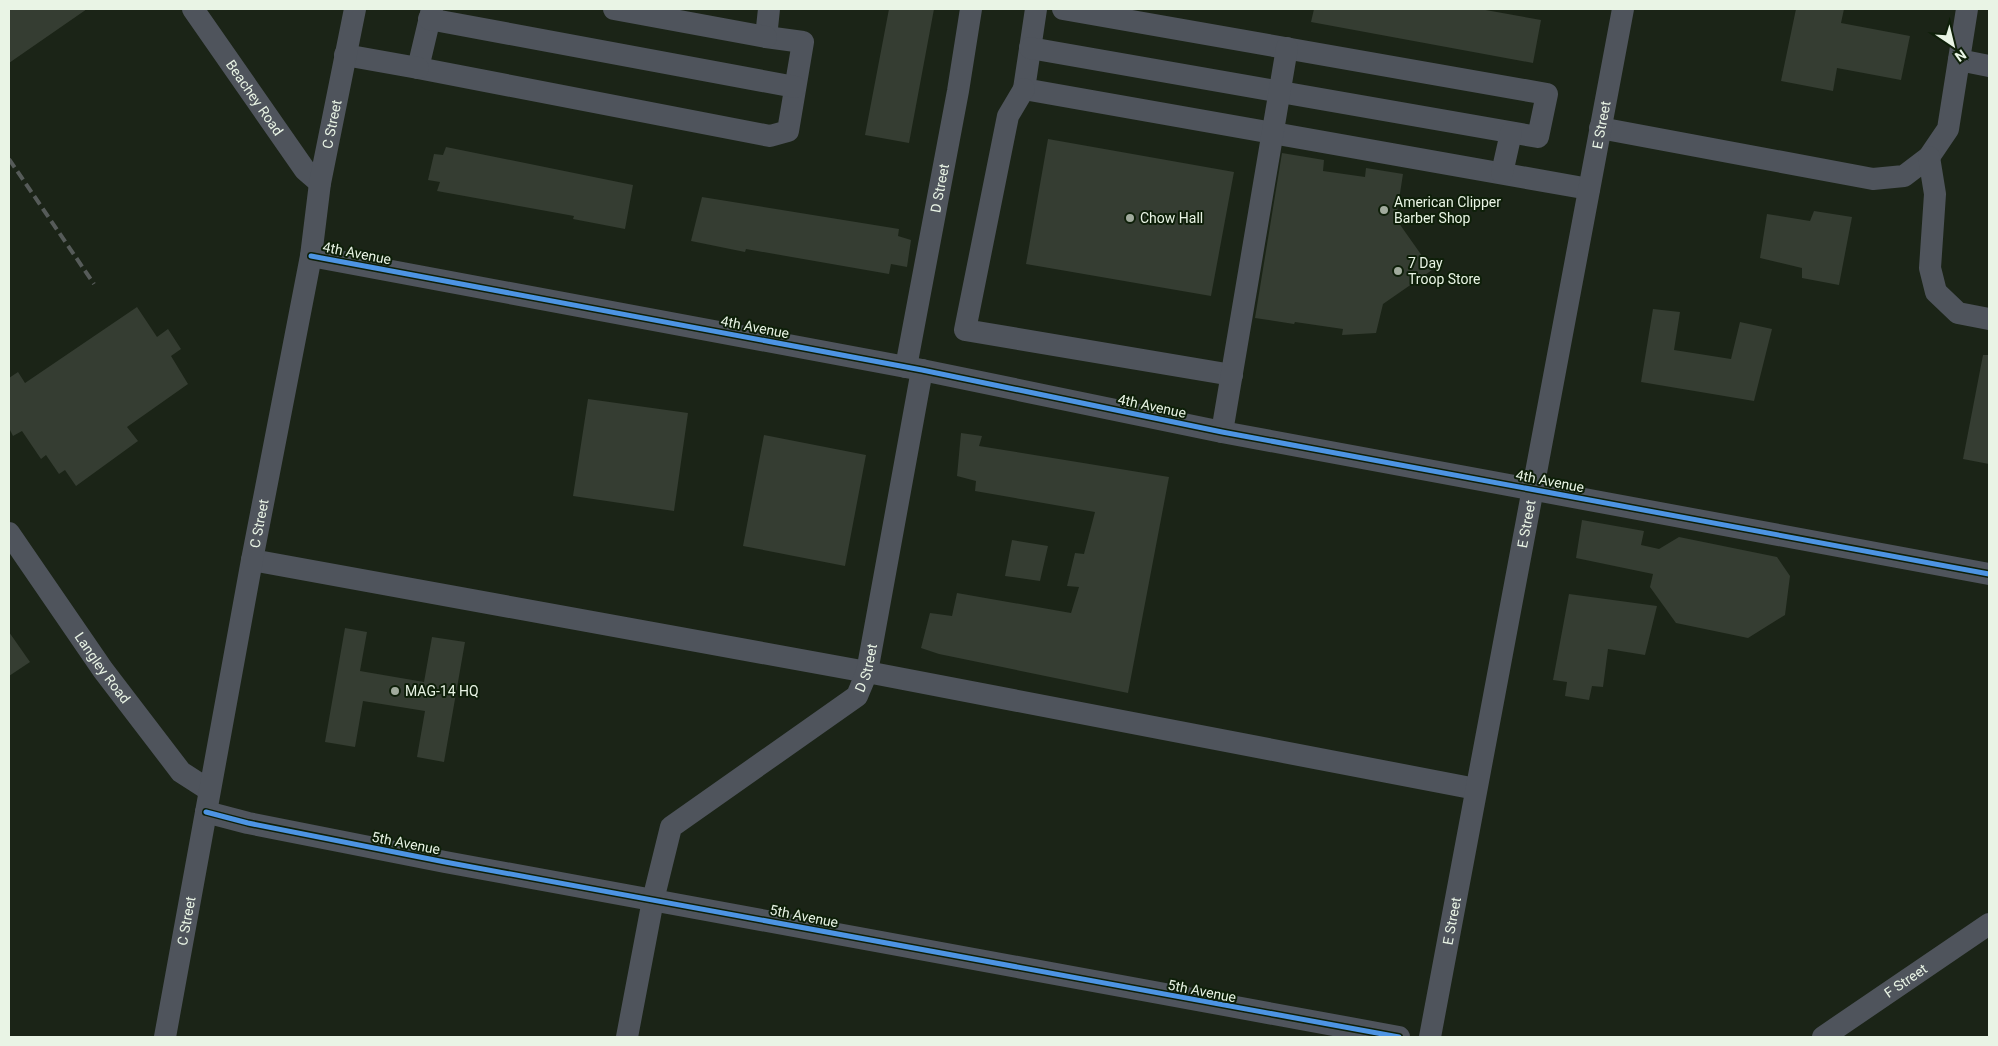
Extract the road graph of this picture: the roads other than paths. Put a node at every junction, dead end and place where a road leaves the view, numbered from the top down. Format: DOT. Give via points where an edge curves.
graph roads {
  1 [pos="193,9"];
  2 [pos="355,9"];
  3 [pos="614,9"];
  4 [pos="769,9"];
  5 [pos="971,9"];
  6 [pos="1036,9"];
  7 [pos="1063,9"];
  8 [pos="1622,9"];
  9 [pos="1967,9"];
  10 [pos="431,14"];
  11 [pos="766,37"];
  12 [pos="1030,48"];
  13 [pos="1287,48"];
  14 [pos="345,55"];
  15 [pos="1959,60"];
  16 [pos="1989,66"];
  17 [pos="418,68"];
  18 [pos="796,87"];
  19 [pos="1024,89"];
  20 [pos="1280,92"];
  21 [pos="1600,128"];
  22 [pos="1511,132"];
  23 [pos="1273,133"];
  24 [pos="1929,157"];
  25 [pos="1502,173"];
  26 [pos="320,183"];
  27 [pos="1589,189"];
  28 [pos="311,256"];
  29 [pos="1989,319"];
  30 [pos="914,368"];
  31 [pos="1232,375"];
  32 [pos="1222,432"];
  33 [pos="1532,490"];
  34 [pos="9,533"];
  35 [pos="252,560"];
  36 [pos="1989,574"];
  37 [pos="867,672"];
  38 [pos="1476,789"];
  39 [pos="208,801"];
  40 [pos="653,900"];
  41 [pos="1989,924"];
  42 [pos="1836,1031"];
  43 [pos="165,1037"];
  44 [pos="627,1037"];
  45 [pos="1399,1037"];
  46 [pos="1430,1037"];
  47 [pos="1823,1037"];
  1 -- 26 [label="street, Beachey Road" via="305,170"];
  2 -- 14 [label="street, C Street"];
  3 -- 11 [label="street"];
  4 -- 11 [label="street"];
  5 -- 30 [label="street, D Street"];
  6 -- 12 [label="street"];
  7 -- 13 [label="street"];
  8 -- 21 [label="street, E Street"];
  9 -- 15 [label="street"];
  10 -- 17 [label="street"];
  10 -- 18 [label="street"];
  11 -- 18 [label="street" via="804,42"];
  12 -- 19 [label="street"];
  12 -- 20 [label="street"];
  13 -- 20 [label="street"];
  13 -- 22 [label="street" via="1547,94 1538,137"];
  14 -- 17 [label="street"];
  14 -- 26 [label="street, C Street"];
  15 -- 16 [label="street"];
  15 -- 24 [label="street" via="1948,129"];
  17 -- 18 [label="street" via="770,136 788,130"];
  19 -- 23 [label="street"];
  19 -- 31 [label="street" via="1008,116 965,330"];
  20 -- 22 [label="street"];
  20 -- 23 [label="street"];
  21 -- 24 [label="street" via="1873,179 1904,176"];
  21 -- 27 [label="street, E Street"];
  22 -- 25 [label="street"];
  23 -- 25 [label="street"];
  23 -- 31 [label="street"];
  24 -- 29 [label="street" via="1936,194 1930,268 1936,292 1958,313"];
  25 -- 27 [label="street"];
  26 -- 28 [label="street, C Street"];
  27 -- 33 [label="street, E Street"];
  28 -- 30 [label="street, 4th Avenue"];
  28 -- 35 [label="street, C Street"];
  30 -- 32 [label="street, 4th Avenue"];
  30 -- 37 [label="street, D Street"];
  31 -- 32 [label="street"];
  32 -- 33 [label="street, 4th Avenue"];
  33 -- 36 [label="street, 4th Avenue"];
  33 -- 38 [label="street, E Street"];
  34 -- 39 [label="street, Langley Road" via="103,670 181,772"];
  35 -- 37 [label="street"];
  35 -- 39 [label="street, C Street"];
  37 -- 38 [label="street"];
  37 -- 40 [label="street, D Street" via="857,696 671,827"];
  38 -- 46 [label="street, E Street"];
  39 -- 40 [label="street, 5th Avenue" via="248,823"];
  39 -- 43 [label="street, C Street"];
  40 -- 44 [label="street, D Street"];
  40 -- 45 [label="street, 5th Avenue"];
  41 -- 42 [label="street, F Street"];
  42 -- 47 [label="street, F Street"];
}
